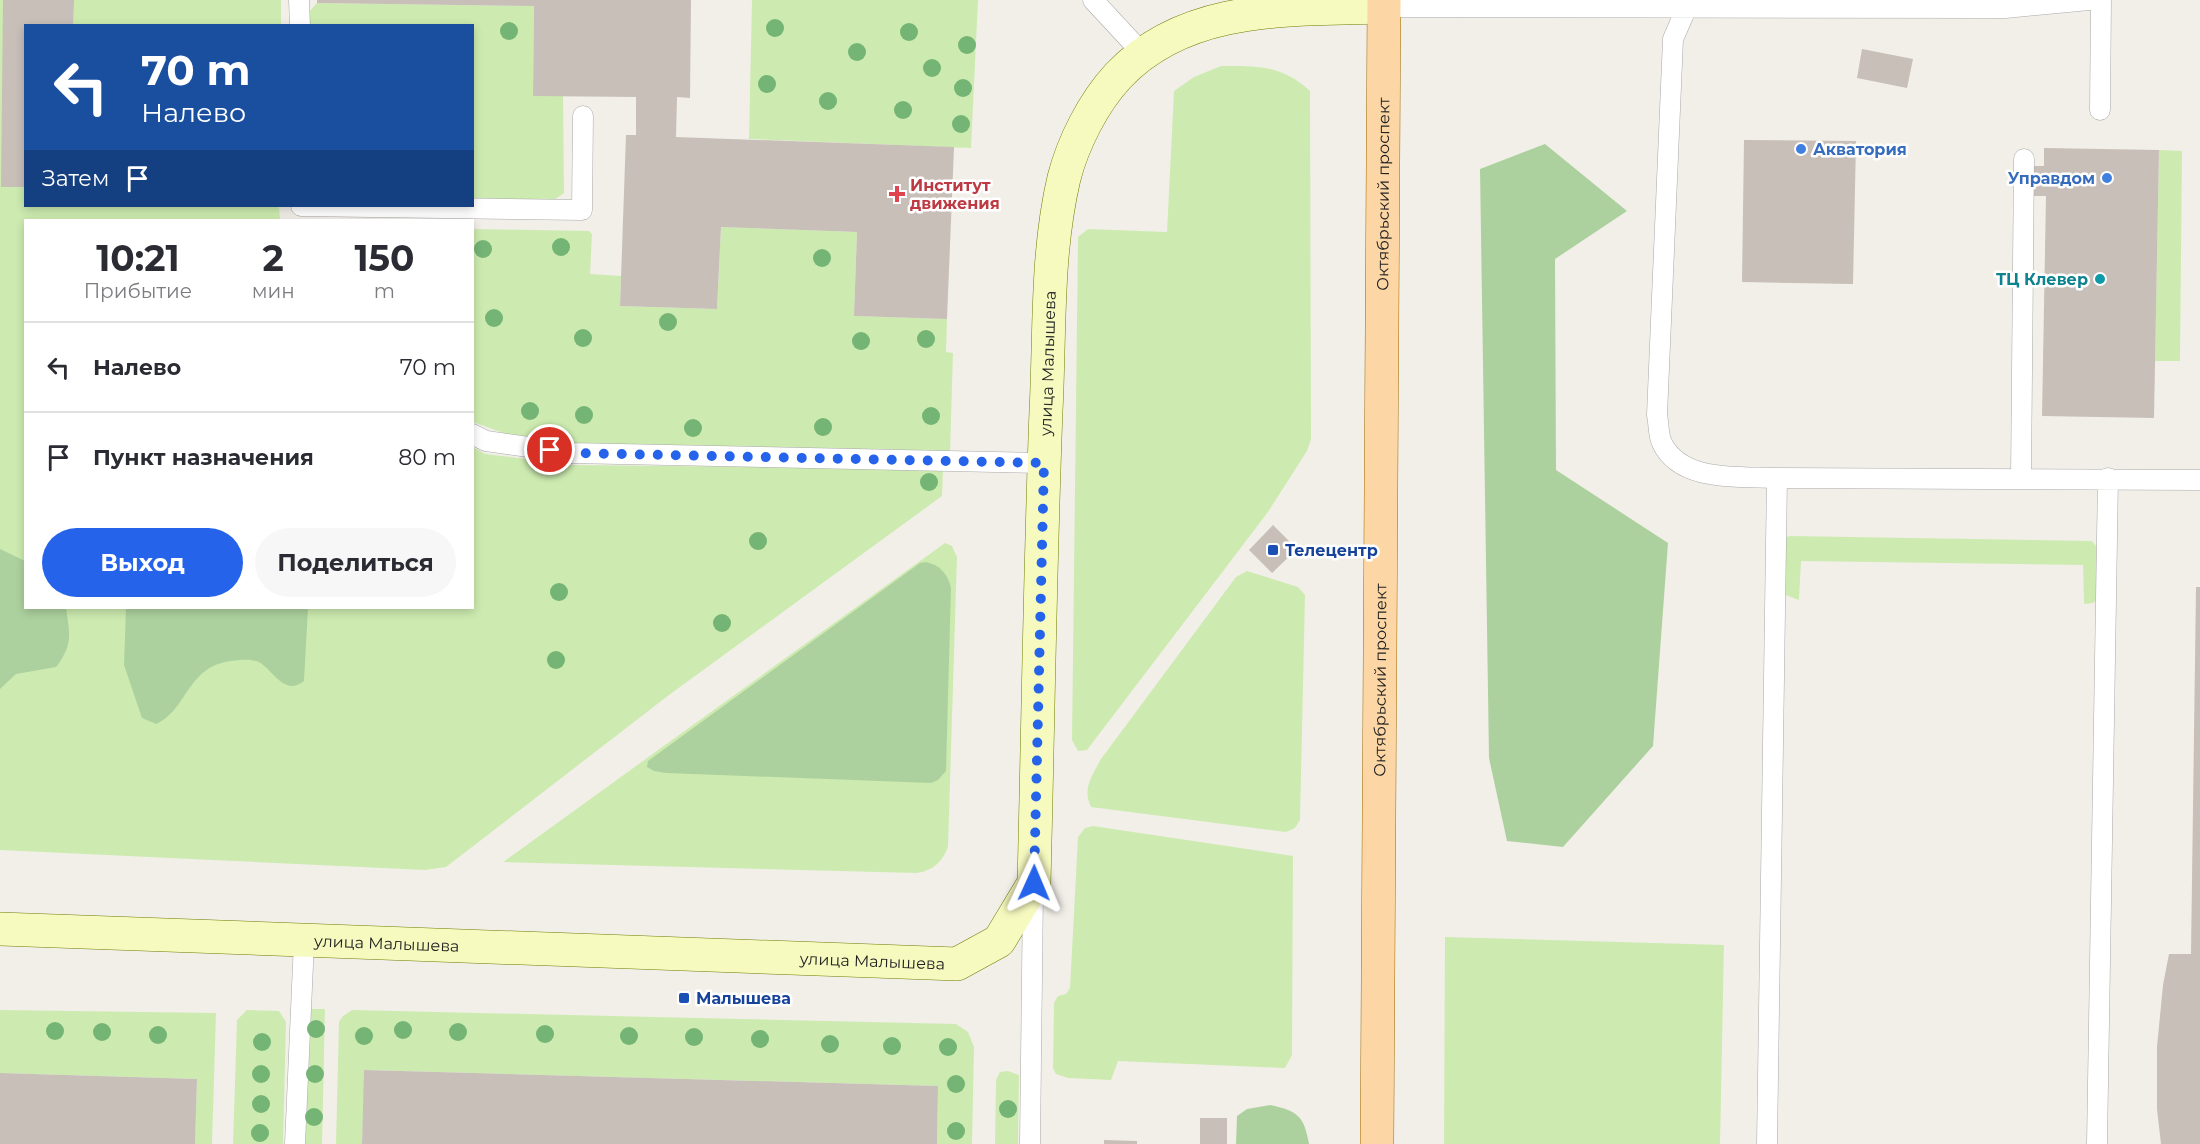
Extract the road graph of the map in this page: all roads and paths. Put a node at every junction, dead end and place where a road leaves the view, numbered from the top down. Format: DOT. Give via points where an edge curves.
graph roads {
  1 [pos="299,0"];
  2 [pos="1093,0"];
  3 [pos="2089,0"];
  4 [pos="2100,0"];
  5 [pos="1384,3"];
  6 [pos="1688,4"];
  7 [pos="1871,4"];
  8 [pos="300,24"];
  9 [pos="1144,55"];
  10 [pos="2100,110"];
  11 [pos="584,116"];
  12 [pos="2024,159"];
  13 [pos="371,207"];
  14 [pos="474,435"];
  15 [pos="1044,463"];
  16 [pos="1777,478"];
  17 [pos="2021,478"];
  18 [pos="2108,478"];
  19 [pos="2200,480"];
  20 [pos="1034,883"];
  21 [pos="0,929"];
  22 [pos="304,942"];
  23 [pos="295,1144"];
  24 [pos="1030,1144"];
  25 [pos="1377,1144"];
  26 [pos="1767,1144"];
  27 [pos="2097,1144"];
  1 -- 8 [label="lane"];
  2 -- 9 [label="lane"];
  3 -- 7 [label="lane" via="2005,8"];
  4 -- 10 [label="lane"];
  5 -- 6 [label="lane"];
  5 -- 9 [label="street, улица Малышева" via="1218,19 1167,38"];
  5 -- 25 [label="main road, Октябрьский проспект"];
  6 -- 7 [label="lane"];
  6 -- 16 [label="lane" via="1673,39 1657,415 1661,442 1678,464 1705,472"];
  9 -- 15 [label="street, улица Малышева" via="1118,76 1087,120 1065,176 1054,237"];
  11 -- 13 [label="lane" via="582,210"];
  12 -- 17 [label="lane"];
  14 -- 15 [label="lane" via="486,441 571,453"];
  15 -- 20 [label="street, улица Малышева"];
  16 -- 17 [label="lane"];
  16 -- 26 [label="lane"];
  17 -- 18 [label="lane"];
  18 -- 19 [label="lane"];
  18 -- 27 [label="lane"];
  20 -- 22 [label="street, улица Малышева" via="999,941 957,964"];
  20 -- 24 [label="lane"];
  21 -- 22 [label="street, улица Малышева"];
  22 -- 23 [label="lane"];
}
